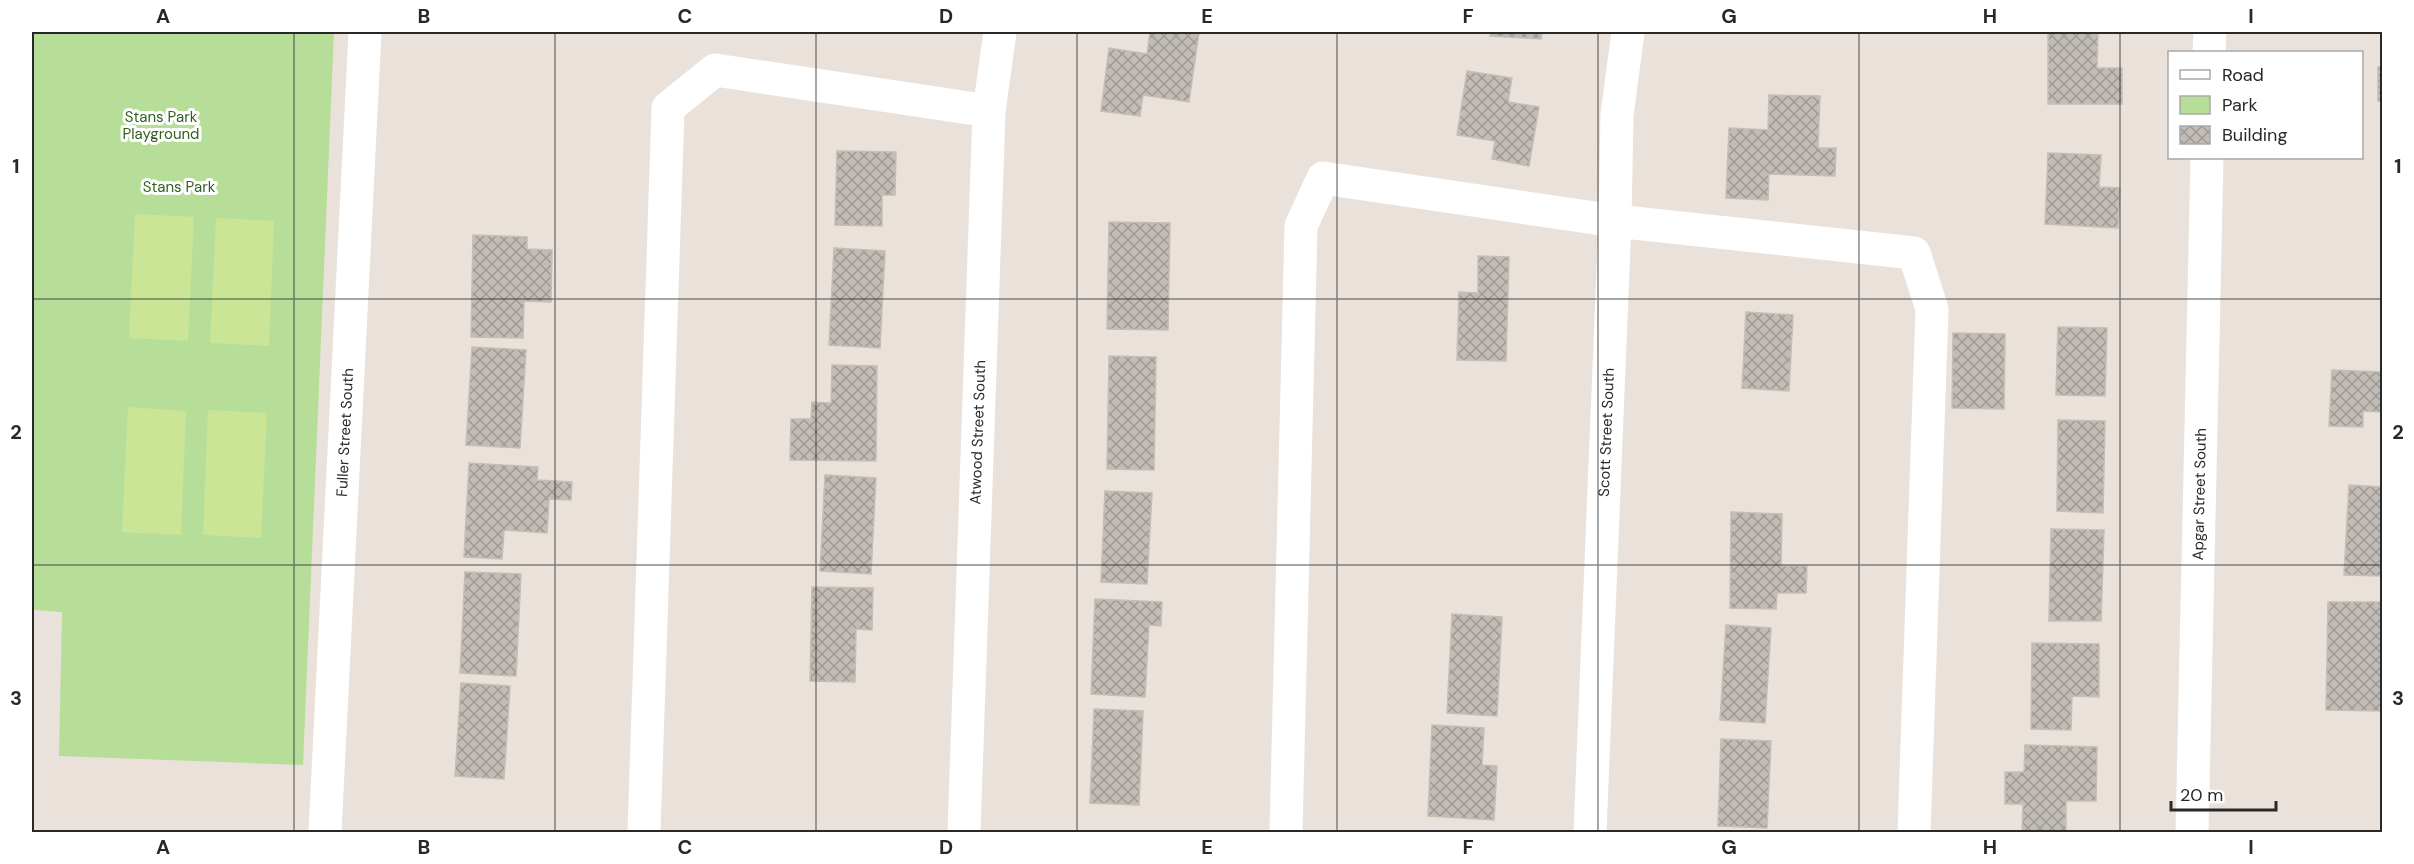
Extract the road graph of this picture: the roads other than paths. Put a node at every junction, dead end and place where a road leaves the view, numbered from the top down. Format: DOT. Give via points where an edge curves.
graph roads {
  1 [pos="365,32"];
  2 [pos="1000,32"];
  3 [pos="1628,32"];
  4 [pos="2210,32"];
  5 [pos="2209,51"];
  6 [pos="989,111"];
  7 [pos="2207,159"];
  8 [pos="1615,221"];
  9 [pos="325,832"];
  10 [pos="644,832"];
  11 [pos="964,832"];
  12 [pos="1286,832"];
  13 [pos="1590,832"];
  14 [pos="1914,832"];
  15 [pos="2192,832"];
  1 -- 9 [label="street, Fuller Street South"];
  2 -- 6 [label="street, Atwood Street South"];
  3 -- 8 [label="street, Scott Street South" via="1617,115"];
  4 -- 5 [label="street"];
  6 -- 10 [label="street" via="715,70 668,108"];
  6 -- 11 [label="street, Atwood Street South"];
  7 -- 15 [label="street, Apgar Street South"];
  8 -- 12 [label="street" via="1323,178 1301,226"];
  8 -- 13 [label="street, Scott Street South"];
  8 -- 14 [label="street" via="1914,253 1932,309"];
}
